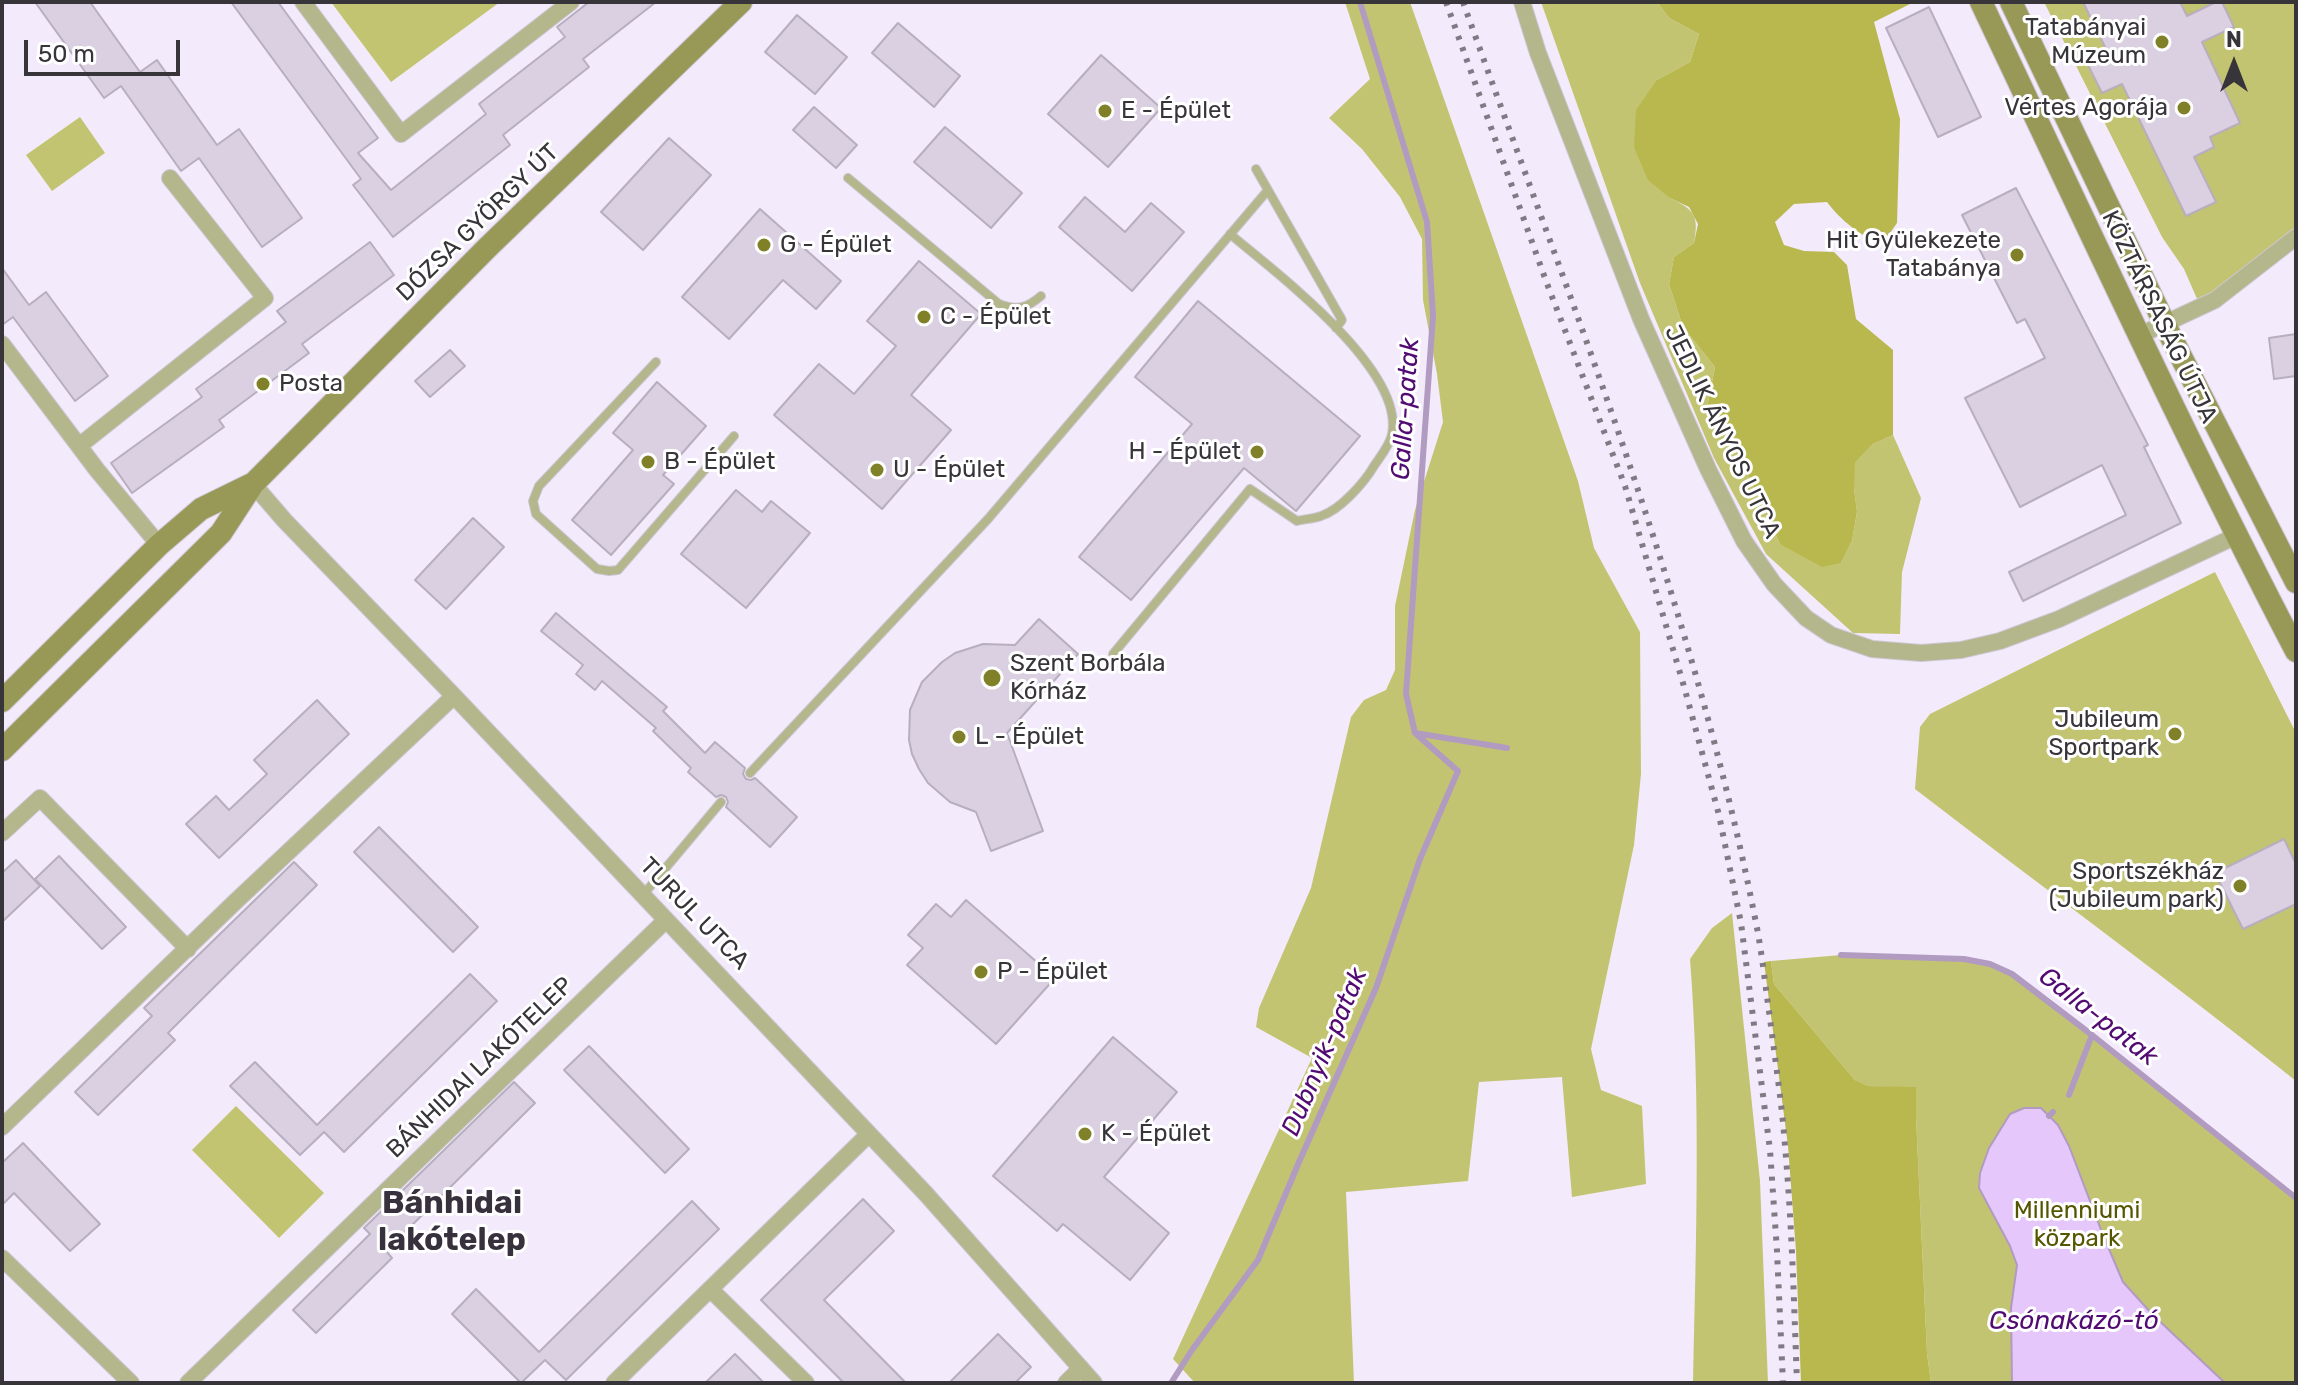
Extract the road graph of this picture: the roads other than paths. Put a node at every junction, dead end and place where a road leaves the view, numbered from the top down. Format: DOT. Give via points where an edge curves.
graph roads {
  1 [pos="303,2"];
  2 [pos="571,2"];
  3 [pos="741,2"];
  4 [pos="1522,2"];
  5 [pos="1981,2"];
  6 [pos="2011,2"];
  7 [pos="1256,169"];
  8 [pos="170,178"];
  9 [pos="848,178"];
  10 [pos="1268,190"];
  11 [pos="1230,234"];
  12 [pos="2296,237"];
  13 [pos="1041,296"];
  14 [pos="2164,324"];
  15 [pos="1336,328"];
  16 [pos="2138,336"];
  17 [pos="2,344"];
  18 [pos="656,362"];
  19 [pos="734,436"];
  20 [pos="79,446"];
  21 [pos="253,484"];
  22 [pos="2265,522"];
  23 [pos="2236,536"];
  24 [pos="159,545"];
  25 [pos="2296,582"];
  26 [pos="2296,651"];
  27 [pos="1113,654"];
  28 [pos="454,696"];
  29 [pos="2,701"];
  30 [pos="2,750"];
  31 [pos="750,773"];
  32 [pos="721,802"];
  33 [pos="2,833"];
  34 [pos="643,895"];
  35 [pos="666,920"];
  36 [pos="188,949"];
  37 [pos="2,1127"];
  38 [pos="869,1134"];
  39 [pos="2,1258"];
  40 [pos="710,1289"];
  41 [pos="1081,1368"];
  42 [pos="131,1383"];
  43 [pos="188,1383"];
  44 [pos="614,1383"];
  45 [pos="806,1383"];
  46 [pos="1066,1383"];
  47 [pos="1094,1383"];
  1 -- 2 [label="street" via="401,134"];
  3 -- 21 [label="street, DÓZSA GYÖRGY ÚT"];
  4 -- 23 [label="street, JEDLIK ÁNYOS UTCA" via="1641,319 1708,469 1744,541 1806,618 1831,635 1872,649 1961,650 2059,619"];
  5 -- 16 [label="street, KÖZTÁRSASÁG ÚTJA"];
  6 -- 14 [label="street, KÖZTÁRSASÁG ÚTJA"];
  7 -- 10 [label="lane"];
  8 -- 20 [label="street" via="265,298"];
  9 -- 13 [label="lane" via="999,304 1013,309 1029,306"];
  10 -- 11 [label="lane"];
  10 -- 15 [label="lane" via="1342,320"];
  11 -- 15 [label="lane"];
  11 -- 31 [label="lane" via="988,519"];
  12 -- 14 [label="street" via="2215,300"];
  14 -- 16 [label="street"];
  14 -- 22 [label="street, KÖZTÁRSASÁG ÚTJA"];
  15 -- 27 [label="lane" via="1359,351 1391,404 1392,434 1364,482 1324,515 1297,521 1250,489"];
  16 -- 23 [label="street, KÖZTÁRSASÁG ÚTJA"];
  17 -- 20 [label="street"];
  18 -- 19 [label="lane" via="539,486 533,501 536,514 597,569 618,570"];
  20 -- 24 [label="street"];
  21 -- 24 [label="street, DÓZSA GYÖRGY ÚT" via="201,509"];
  21 -- 28 [label="street, TURUL UTCA"];
  21 -- 30 [label="street, DÓZSA GYÖRGY ÚT" via="221,533"];
  22 -- 23 [label="street"];
  22 -- 25 [label="street, KÖZTÁRSASÁG ÚTJA"];
  23 -- 26 [label="street, KÖZTÁRSASÁG ÚTJA"];
  24 -- 29 [label="street, DÓZSA GYÖRGY ÚT"];
  28 -- 34 [label="street, TURUL UTCA"];
  28 -- 36 [label="street"];
  32 -- 34 [label="lane"];
  33 -- 36 [label="street" via="40,798"];
  34 -- 35 [label="street, TURUL UTCA"];
  35 -- 38 [label="street, TURUL UTCA"];
  35 -- 43 [label="street, BÁNHIDAI LAKÓTELEP"];
  36 -- 37 [label="street"];
  38 -- 40 [label="street"];
  38 -- 41 [label="street, TURUL UTCA"];
  39 -- 42 [label="street"];
  40 -- 44 [label="street"];
  40 -- 45 [label="street"];
  41 -- 46 [label="street"];
  41 -- 47 [label="street, TURUL UTCA"];
}
